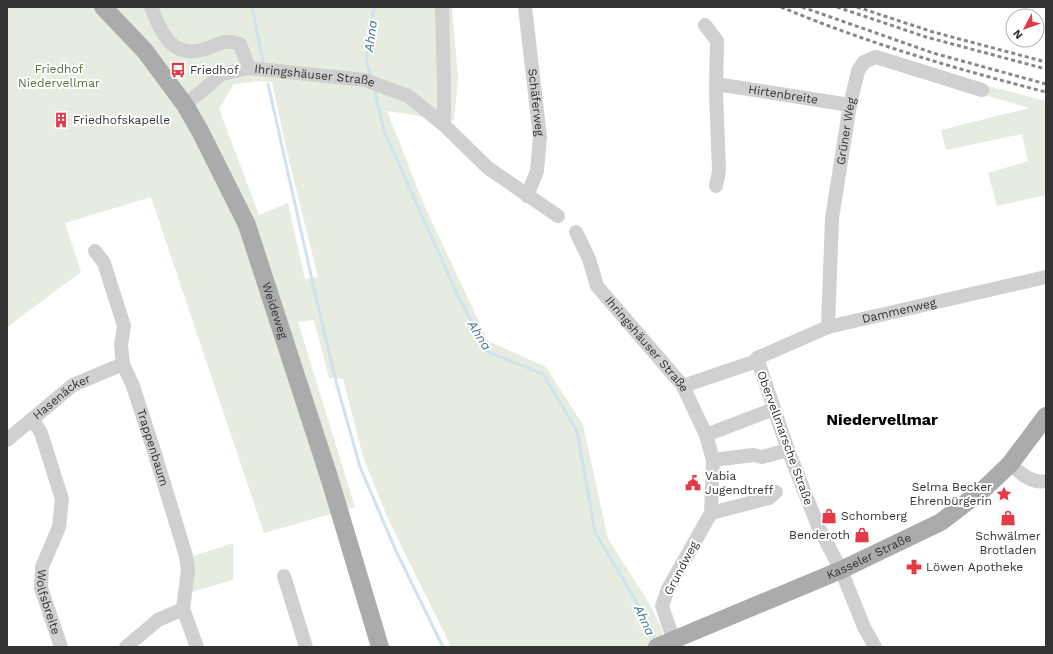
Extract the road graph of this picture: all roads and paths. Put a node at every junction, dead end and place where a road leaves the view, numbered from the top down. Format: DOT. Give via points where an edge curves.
graph roads {
  1 [pos="103,7"];
  2 [pos="151,7"];
  3 [pos="442,7"];
  4 [pos="525,7"];
  5 [pos="705,25"];
  6 [pos="249,68"];
  7 [pos="716,84"];
  8 [pos="982,90"];
  9 [pos="850,105"];
  10 [pos="185,106"];
  11 [pos="444,125"];
  12 [pos="716,186"];
  13 [pos="527,196"];
  14 [pos="558,216"];
  15 [pos="576,232"];
  16 [pos="95,252"];
  17 [pos="1046,277"];
  18 [pos="828,327"];
  19 [pos="757,360"];
  20 [pos="123,364"];
  21 [pos="683,386"];
  22 [pos="774,409"];
  23 [pos="1046,416"];
  24 [pos="33,420"];
  25 [pos="706,435"];
  26 [pos="7,440"];
  27 [pos="788,450"];
  28 [pos="712,460"];
  29 [pos="1010,464"];
  30 [pos="1046,481"];
  31 [pos="776,492"];
  32 [pos="711,512"];
  33 [pos="841,570"];
  34 [pos="284,576"];
  35 [pos="183,609"];
  36 [pos="61,647"];
  37 [pos="126,647"];
  38 [pos="197,647"];
  39 [pos="306,647"];
  40 [pos="380,647"];
  41 [pos="657,647"];
  42 [pos="676,647"];
  43 [pos="875,647"];
  1 -- 10 [label="main road, Weideweg" via="145,51"];
  2 -- 6 [label="street" via="167,41 178,48 190,52 224,40 232,41 240,44"];
  3 -- 11 [label="street"];
  4 -- 13 [label="street, Schäferweg" via="540,137 537,171"];
  5 -- 7 [label="street" via="717,41"];
  6 -- 10 [label="street, Ihringshäuser Straße" via="222,74"];
  6 -- 11 [label="street, Ihringshäuser Straße" via="372,82 408,96"];
  7 -- 9 [label="street, Hirtenbreite"];
  7 -- 12 [label="street" via="719,171"];
  8 -- 9 [label="street, Grüner Weg" via="876,56 864,62 858,72"];
  9 -- 18 [label="street, Grüner Weg" via="832,218"];
  10 -- 40 [label="main road, Weideweg" via="247,226 328,472"];
  11 -- 13 [label="street, Ihringshäuser Straße" via="488,168"];
  13 -- 14 [label="street, Ihringshäuser Straße"];
  15 -- 21 [label="street, Ihringshäuser Straße" via="589,258 597,286"];
  16 -- 20 [label="street, Trappenbaum" via="104,263 124,326"];
  17 -- 18 [label="street, Dammenweg"];
  18 -- 19 [label="street, Dammenweg"];
  19 -- 21 [label="street, Dammenweg"];
  19 -- 22 [label="street, Obervellmarsche Straße"];
  20 -- 24 [label="street, Hasenäcker" via="73,386"];
  20 -- 35 [label="street, Trappenbaum" via="156,454 186,556 188,570"];
  21 -- 25 [label="street, Ihringshäuser Straße"];
  22 -- 25 [label="street"];
  22 -- 27 [label="street, Obervellmarsche Straße"];
  23 -- 29 [label="main road, Kasseler Straße"];
  24 -- 26 [label="street, Hasenäcker"];
  24 -- 36 [label="street, Wolfsbreite" via="41,433 62,499 58,527 42,567 41,588"];
  25 -- 28 [label="street, Ihringshäuser Straße"];
  27 -- 28 [label="street" via="762,457 753,455"];
  27 -- 33 [label="street, Obervellmarsche Straße" via="818,526"];
  28 -- 32 [label="street, Ihringshäuser Straße"];
  29 -- 30 [label="street" via="1025,477"];
  29 -- 33 [label="main road, Kasseler Straße" via="985,488 941,522"];
  31 -- 32 [label="street" via="769,498"];
  32 -- 42 [label="street, Grundweg" via="668,589 662,606"];
  33 -- 41 [label="main road, Kasseler Straße, bridge"];
  33 -- 43 [label="street, Obervellmarsche Straße"];
  34 -- 39 [label="street"];
  35 -- 37 [label="street" via="158,620"];
  35 -- 38 [label="street, Trappenbaum"];
}
